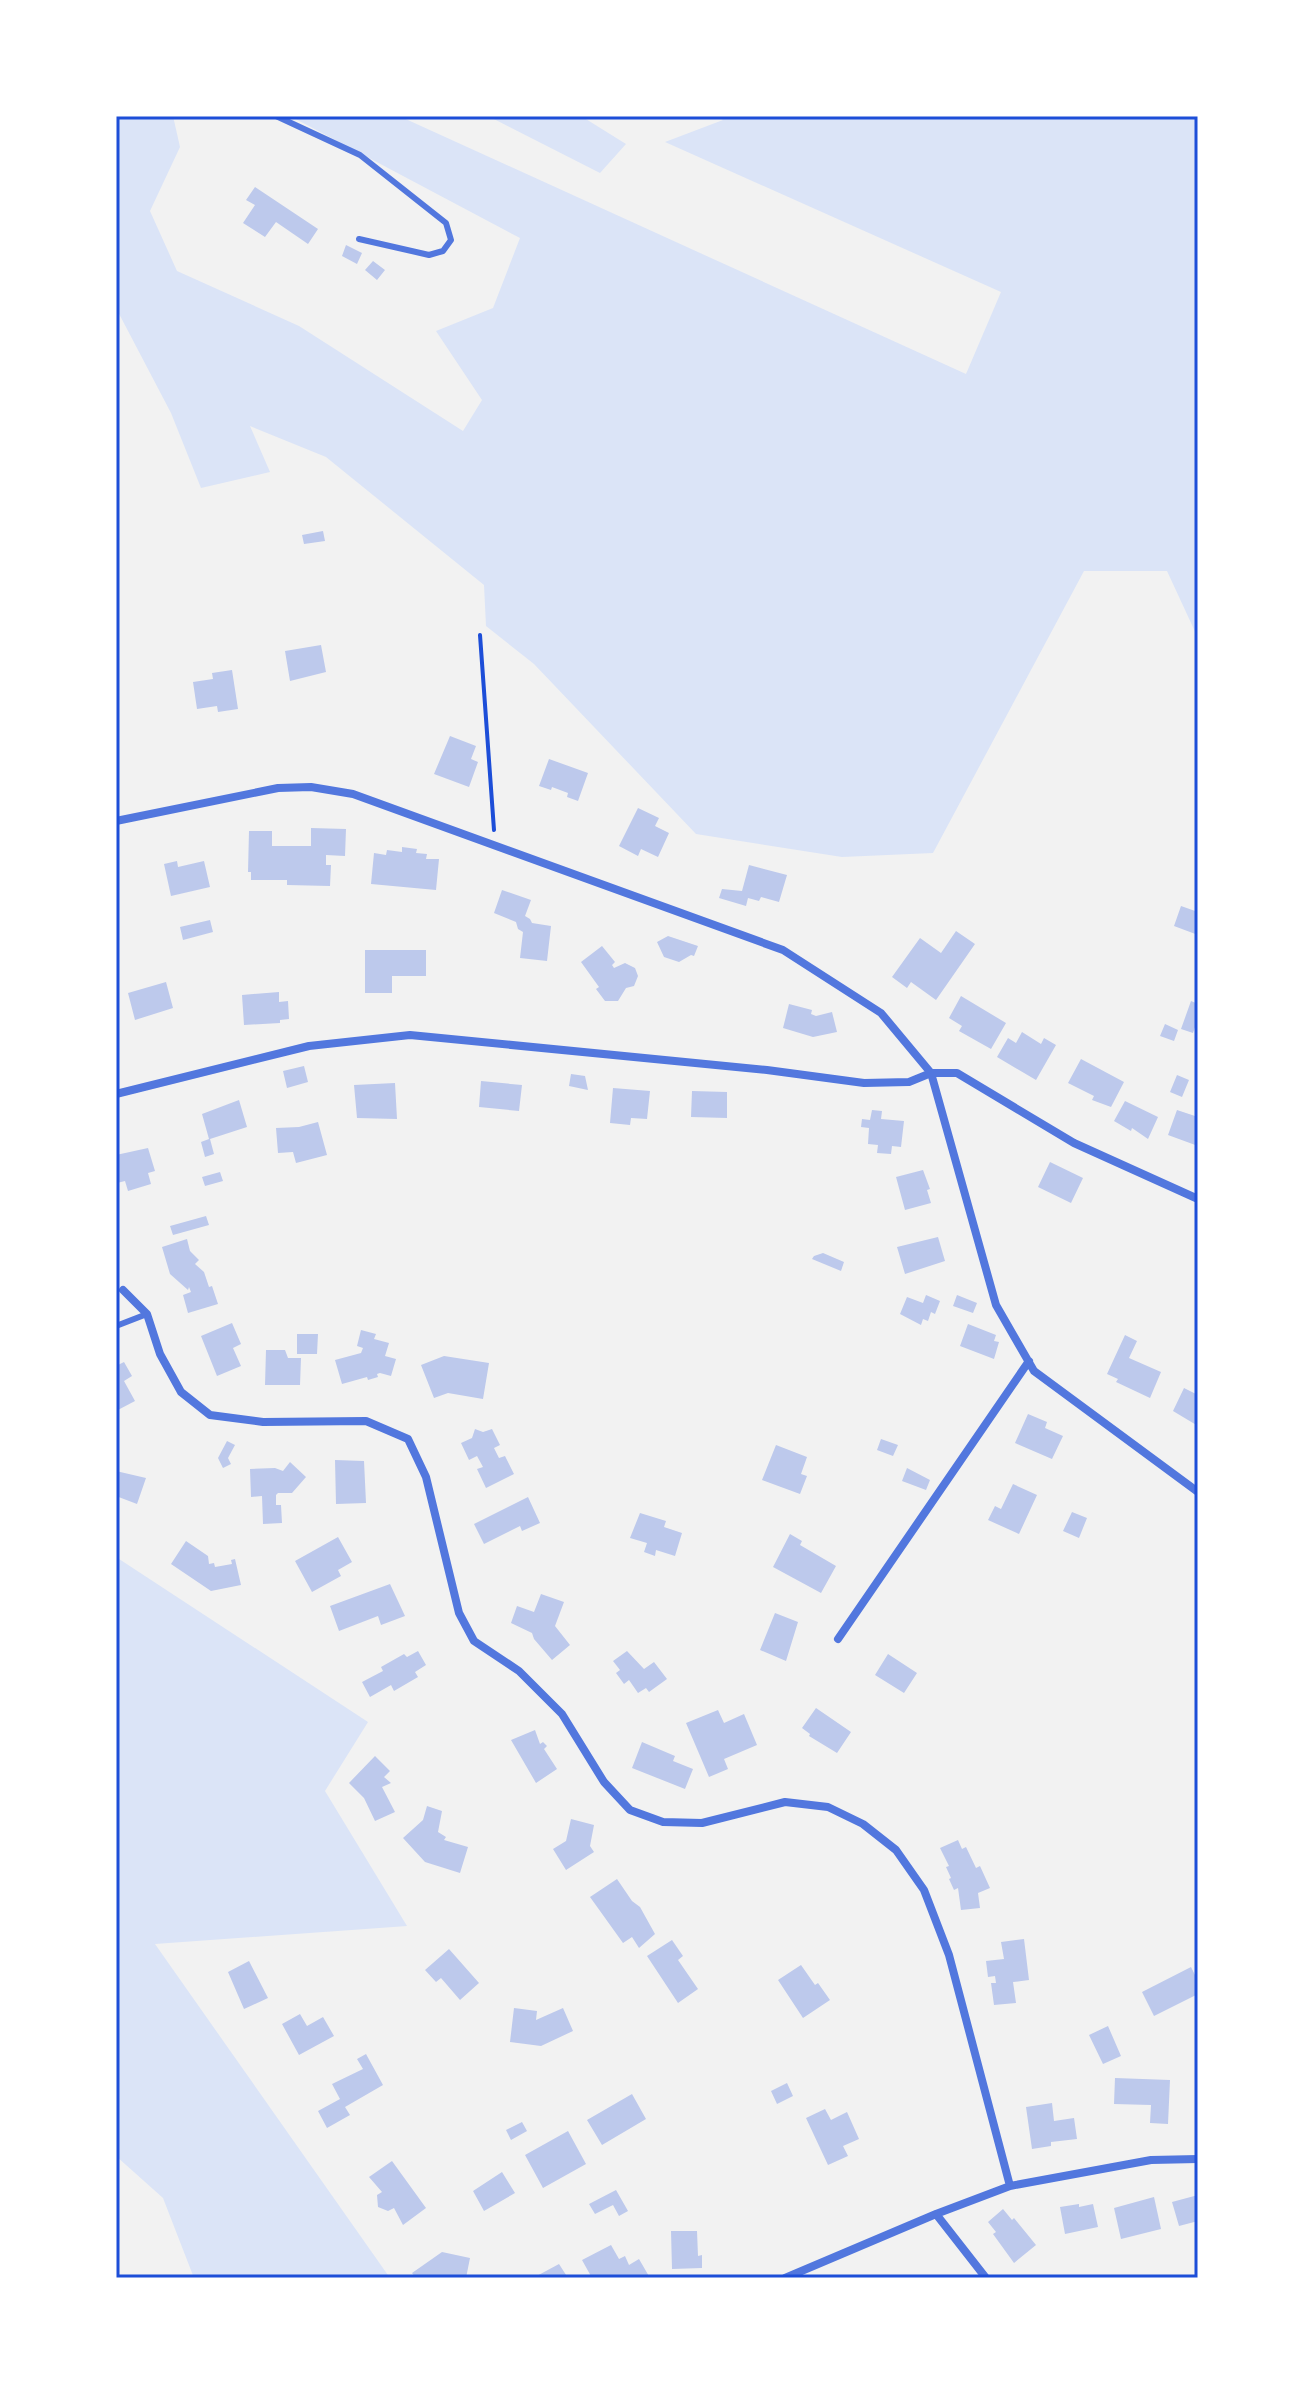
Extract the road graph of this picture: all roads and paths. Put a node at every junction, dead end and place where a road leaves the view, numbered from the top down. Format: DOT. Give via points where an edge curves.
graph roads {
  1 [pos="276,116"];
  2 [pos="359,239"];
  3 [pos="480,635"];
  4 [pos="116,821"];
  5 [pos="489,844"];
  6 [pos="931,1073"];
  7 [pos="116,1094"];
  8 [pos="1198,1199"];
  9 [pos="123,1290"];
  10 [pos="147,1314"];
  11 [pos="116,1326"];
  12 [pos="1029,1361"];
  13 [pos="1198,1492"];
  14 [pos="838,1639"];
  15 [pos="1198,2159"];
  16 [pos="1010,2186"];
  17 [pos="936,2214"];
  18 [pos="785,2278"];
  19 [pos="986,2278"];
  1 -- 2 [label="lane" via="360,155 446,223 451,240 443,251 429,255"];
  3 -- 5 [label="path" via="496,826"];
  4 -- 5 [label="street" via="278,788 311,787 353,794"];
  5 -- 6 [label="street" via="783,950 881,1013"];
  6 -- 7 [label="street" via="909,1082 864,1083 410,1035 309,1046"];
  6 -- 8 [label="street" via="957,1073 1074,1143"];
  6 -- 12 [label="street" via="996,1305"];
  9 -- 10 [label="street"];
  10 -- 11 [label="lane"];
  10 -- 16 [label="street" via="160,1354 181,1392 210,1415 263,1422 366,1421 408,1439 426,1477 459,1613 474,1641 519,1671 562,1714 604,1782 630,1810 663,1822 702,1823 785,1802 828,1807 863,1824 896,1850 924,1890 949,1955"];
  12 -- 13 [label="street" via="1034,1371"];
  12 -- 14 [label="street"];
  15 -- 16 [label="street" via="1151,2160"];
  16 -- 17 [label="street"];
  17 -- 18 [label="street"];
  17 -- 19 [label="street"];
}
